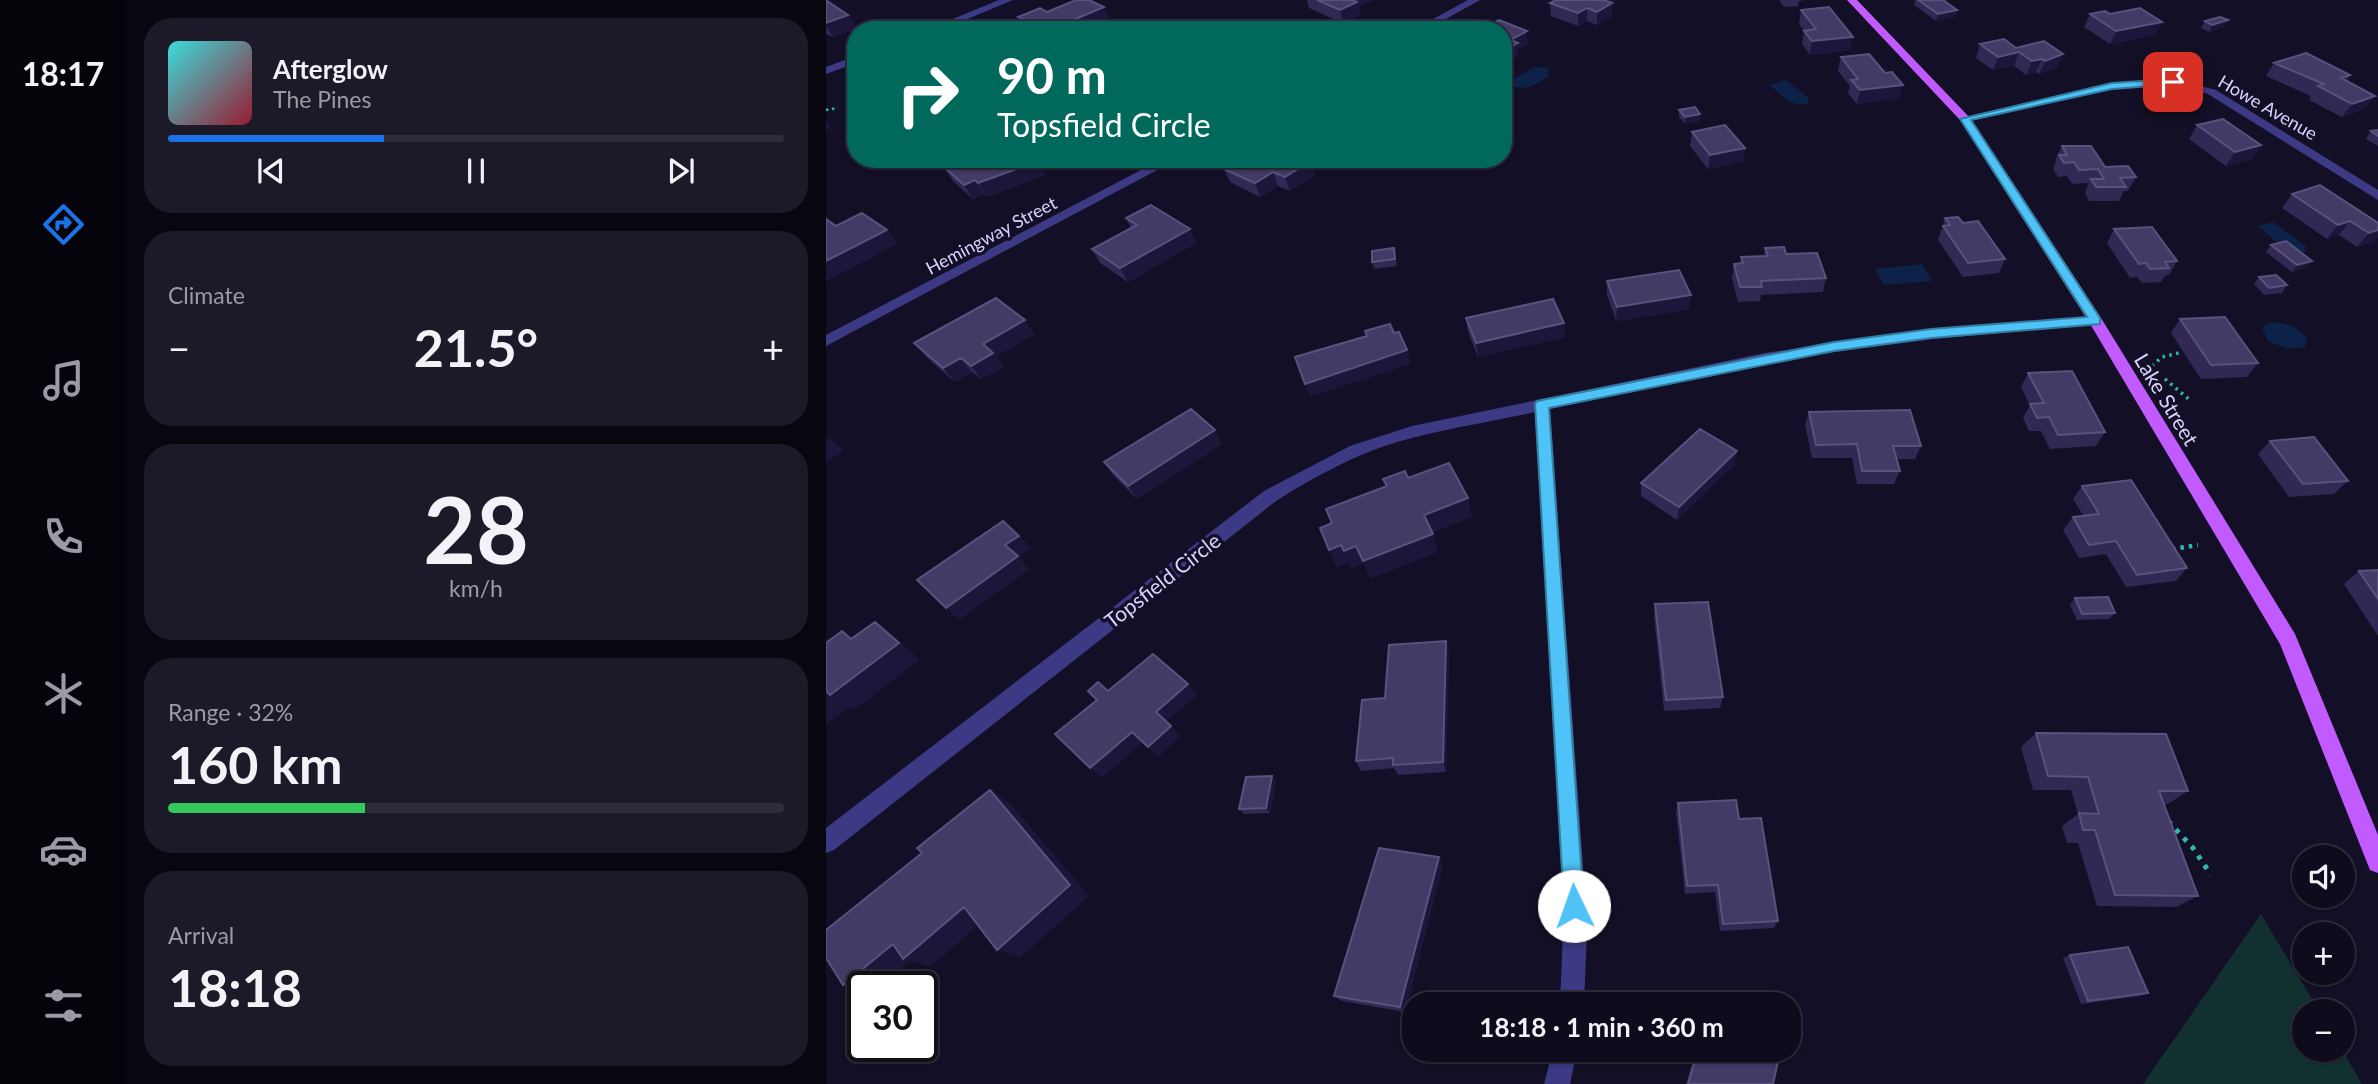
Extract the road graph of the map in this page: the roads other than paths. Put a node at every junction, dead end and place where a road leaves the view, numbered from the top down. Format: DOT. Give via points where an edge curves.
graph roads {
  1 [pos="1008,0"];
  2 [pos="1475,0"];
  3 [pos="1852,0"];
  4 [pos="954,21"];
  5 [pos="1435,21"];
  6 [pos="847,63"];
  7 [pos="826,71"];
  8 [pos="1965,119"];
  9 [pos="1155,168"];
  10 [pos="2378,196"];
  11 [pos="2096,321"];
  12 [pos="826,341"];
  13 [pos="1542,404"];
  14 [pos="826,842"];
  15 [pos="2378,862"];
  16 [pos="1572,992"];
  17 [pos="1562,1062"];
  18 [pos="1557,1084"];
  1 -- 4 [label="street"];
  2 -- 5 [label="street"];
  3 -- 8 [label="main road, Lake Street"];
  6 -- 7 [label="street"];
  8 -- 10 [label="street, Howe Avenue" via="2112,86 2180,83 2225,99"];
  8 -- 11 [label="main road, Lake Street"];
  9 -- 12 [label="street, Hemingway Street"];
  11 -- 13 [label="street, Topsfield Circle" via="1834,347"];
  11 -- 15 [label="main road, Lake Street" via="2288,640"];
  13 -- 14 [label="street, Topsfield Circle" via="1364,447 1318,467 1270,496"];
  13 -- 16 [label="street" via="1573,880"];
  17 -- 18 [label="street"];
}
